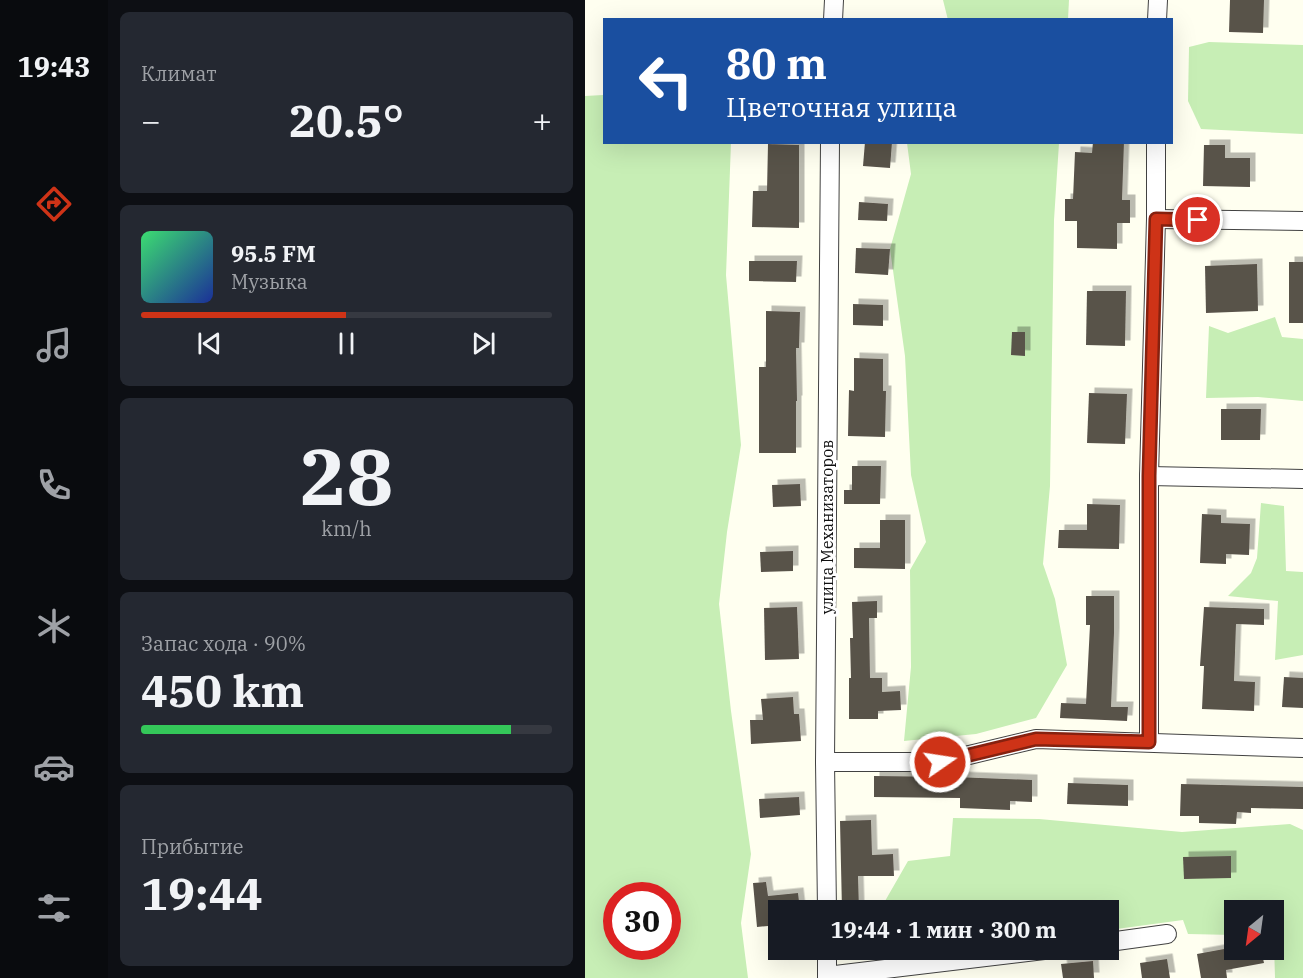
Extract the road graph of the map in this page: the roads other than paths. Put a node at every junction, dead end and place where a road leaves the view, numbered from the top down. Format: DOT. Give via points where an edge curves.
graph roads {
  1 [pos="834,0"];
  2 [pos="1158,0"];
  3 [pos="833,18"];
  4 [pos="1157,18"];
  5 [pos="830,144"];
  6 [pos="1156,144"];
  7 [pos="1156,219"];
  8 [pos="1303,221"];
  9 [pos="1149,476"];
  10 [pos="1303,479"];
  11 [pos="1149,742"];
  12 [pos="1303,748"];
  13 [pos="825,762"];
  14 [pos="827,900"];
  15 [pos="1167,934"];
  16 [pos="1119,941"];
  17 [pos="827,960"];
  18 [pos="964,960"];
  19 [pos="827,977"];
  1 -- 3 [label="street"];
  2 -- 4 [label="street"];
  5 -- 13 [label="street, улица Механизаторов"];
  6 -- 7 [label="street"];
  7 -- 8 [label="street"];
  7 -- 9 [label="street"];
  9 -- 10 [label="street"];
  9 -- 11 [label="street"];
  11 -- 12 [label="street"];
  11 -- 13 [label="street" via="1036,739 940,762"];
  13 -- 14 [label="street, улица Механизаторов"];
  15 -- 16 [label="street"];
  17 -- 19 [label="street"];
  18 -- 19 [label="street"];
}
